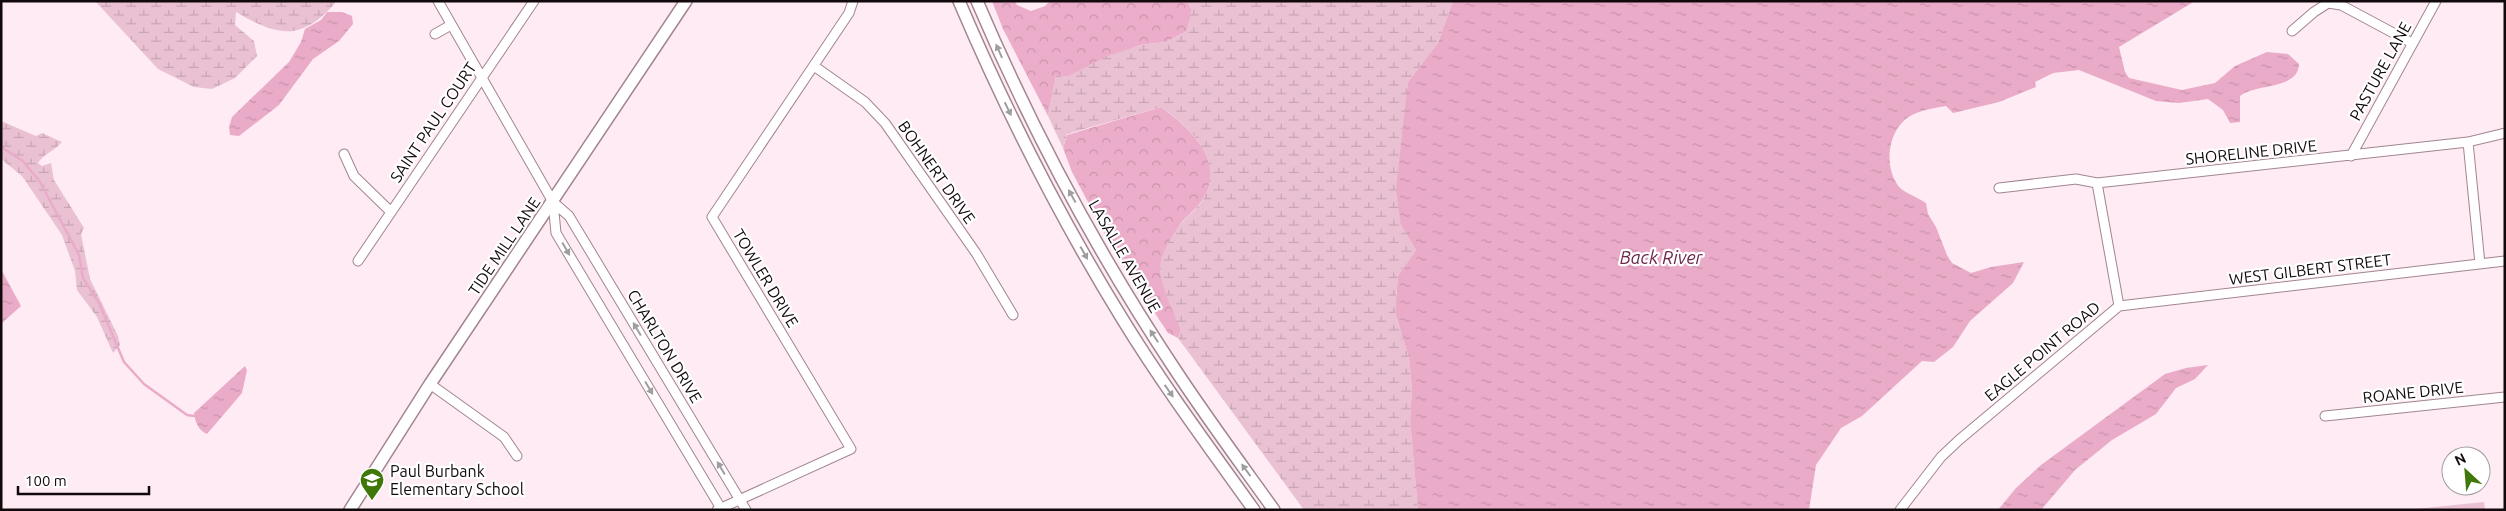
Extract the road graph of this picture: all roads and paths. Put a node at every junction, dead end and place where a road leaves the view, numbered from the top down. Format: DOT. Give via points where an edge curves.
graph roads {
  1 [pos="438,1"];
  2 [pos="534,1"];
  3 [pos="686,1"];
  4 [pos="853,1"];
  5 [pos="959,1"];
  6 [pos="977,1"];
  7 [pos="2436,1"];
  8 [pos="451,26"];
  9 [pos="2292,31"];
  10 [pos="436,34"];
  11 [pos="2412,43"];
  12 [pos="814,66"];
  13 [pos="482,75"];
  14 [pos="2505,133"];
  15 [pos="2468,142"];
  16 [pos="344,154"];
  17 [pos="2351,156"];
  18 [pos="2097,183"];
  19 [pos="2000,188"];
  20 [pos="553,202"];
  21 [pos="391,212"];
  22 [pos="358,260"];
  23 [pos="2505,261"];
  24 [pos="2480,264"];
  25 [pos="2119,306"];
  26 [pos="1013,315"];
  27 [pos="430,384"];
  28 [pos="2505,397"];
  29 [pos="2325,416"];
  30 [pos="517,456"];
  31 [pos="739,499"];
  32 [pos="720,509"];
  33 [pos="350,510"];
  34 [pos="746,510"];
  35 [pos="1254,510"];
  36 [pos="1274,510"];
  37 [pos="1900,510"];
  1 -- 8 [label="street, CHARLTON DRIVE"];
  2 -- 13 [label="street, SAINT PAUL COURT"];
  3 -- 20 [label="main road, TIDE MILL LANE"];
  4 -- 12 [label="street, TOWLER DRIVE" via="849,13"];
  5 -- 35 [label="main road, LASALLE AVENUE, one-way" via="1015,125 1095,272 1159,376"];
  36 -- 6 [label="main road, LASALLE AVENUE, one-way" via="1176,370 1104,254 1030,118"];
  7 -- 11 [label="street, PASTURE LANE"];
  8 -- 10 [label="street"];
  8 -- 13 [label="street, CHARLTON DRIVE"];
  9 -- 11 [label="street" via="2328,3 2340,5"];
  11 -- 17 [label="street, PASTURE LANE"];
  12 -- 26 [label="street, BOHNERT DRIVE" via="865,102 885,123 976,253"];
  12 -- 31 [label="street, TOWLER DRIVE" via="712,217 851,449"];
  13 -- 20 [label="street, CHARLTON DRIVE"];
  13 -- 21 [label="street, SAINT PAUL COURT"];
  14 -- 15 [label="street, SHORELINE DRIVE"];
  15 -- 17 [label="street, SHORELINE DRIVE"];
  15 -- 24 [label="street"];
  16 -- 21 [label="street" via="354,176"];
  17 -- 18 [label="street, SHORELINE DRIVE"];
  18 -- 19 [label="street, SHORELINE DRIVE" via="2076,179"];
  18 -- 25 [label="street, EAGLE POINT ROAD"];
  20 -- 27 [label="main road, TIDE MILL LANE"];
  31 -- 20 [label="street, CHARLTON DRIVE, one-way" via="569,216"];
  20 -- 32 [label="street, CHARLTON DRIVE, one-way" via="556,233"];
  21 -- 22 [label="street, SAINT PAUL COURT"];
  23 -- 24 [label="street, WEST GILBERT STREET"];
  24 -- 25 [label="street, WEST GILBERT STREET"];
  25 -- 37 [label="street, EAGLE POINT ROAD" via="1941,457"];
  27 -- 30 [label="street" via="504,437"];
  27 -- 33 [label="main road, TIDE MILL LANE"];
  28 -- 29 [label="street, ROANE DRIVE"];
  31 -- 32 [label="street, TOWLER DRIVE"];
  31 -- 34 [label="street, CHARLTON DRIVE"];
}
